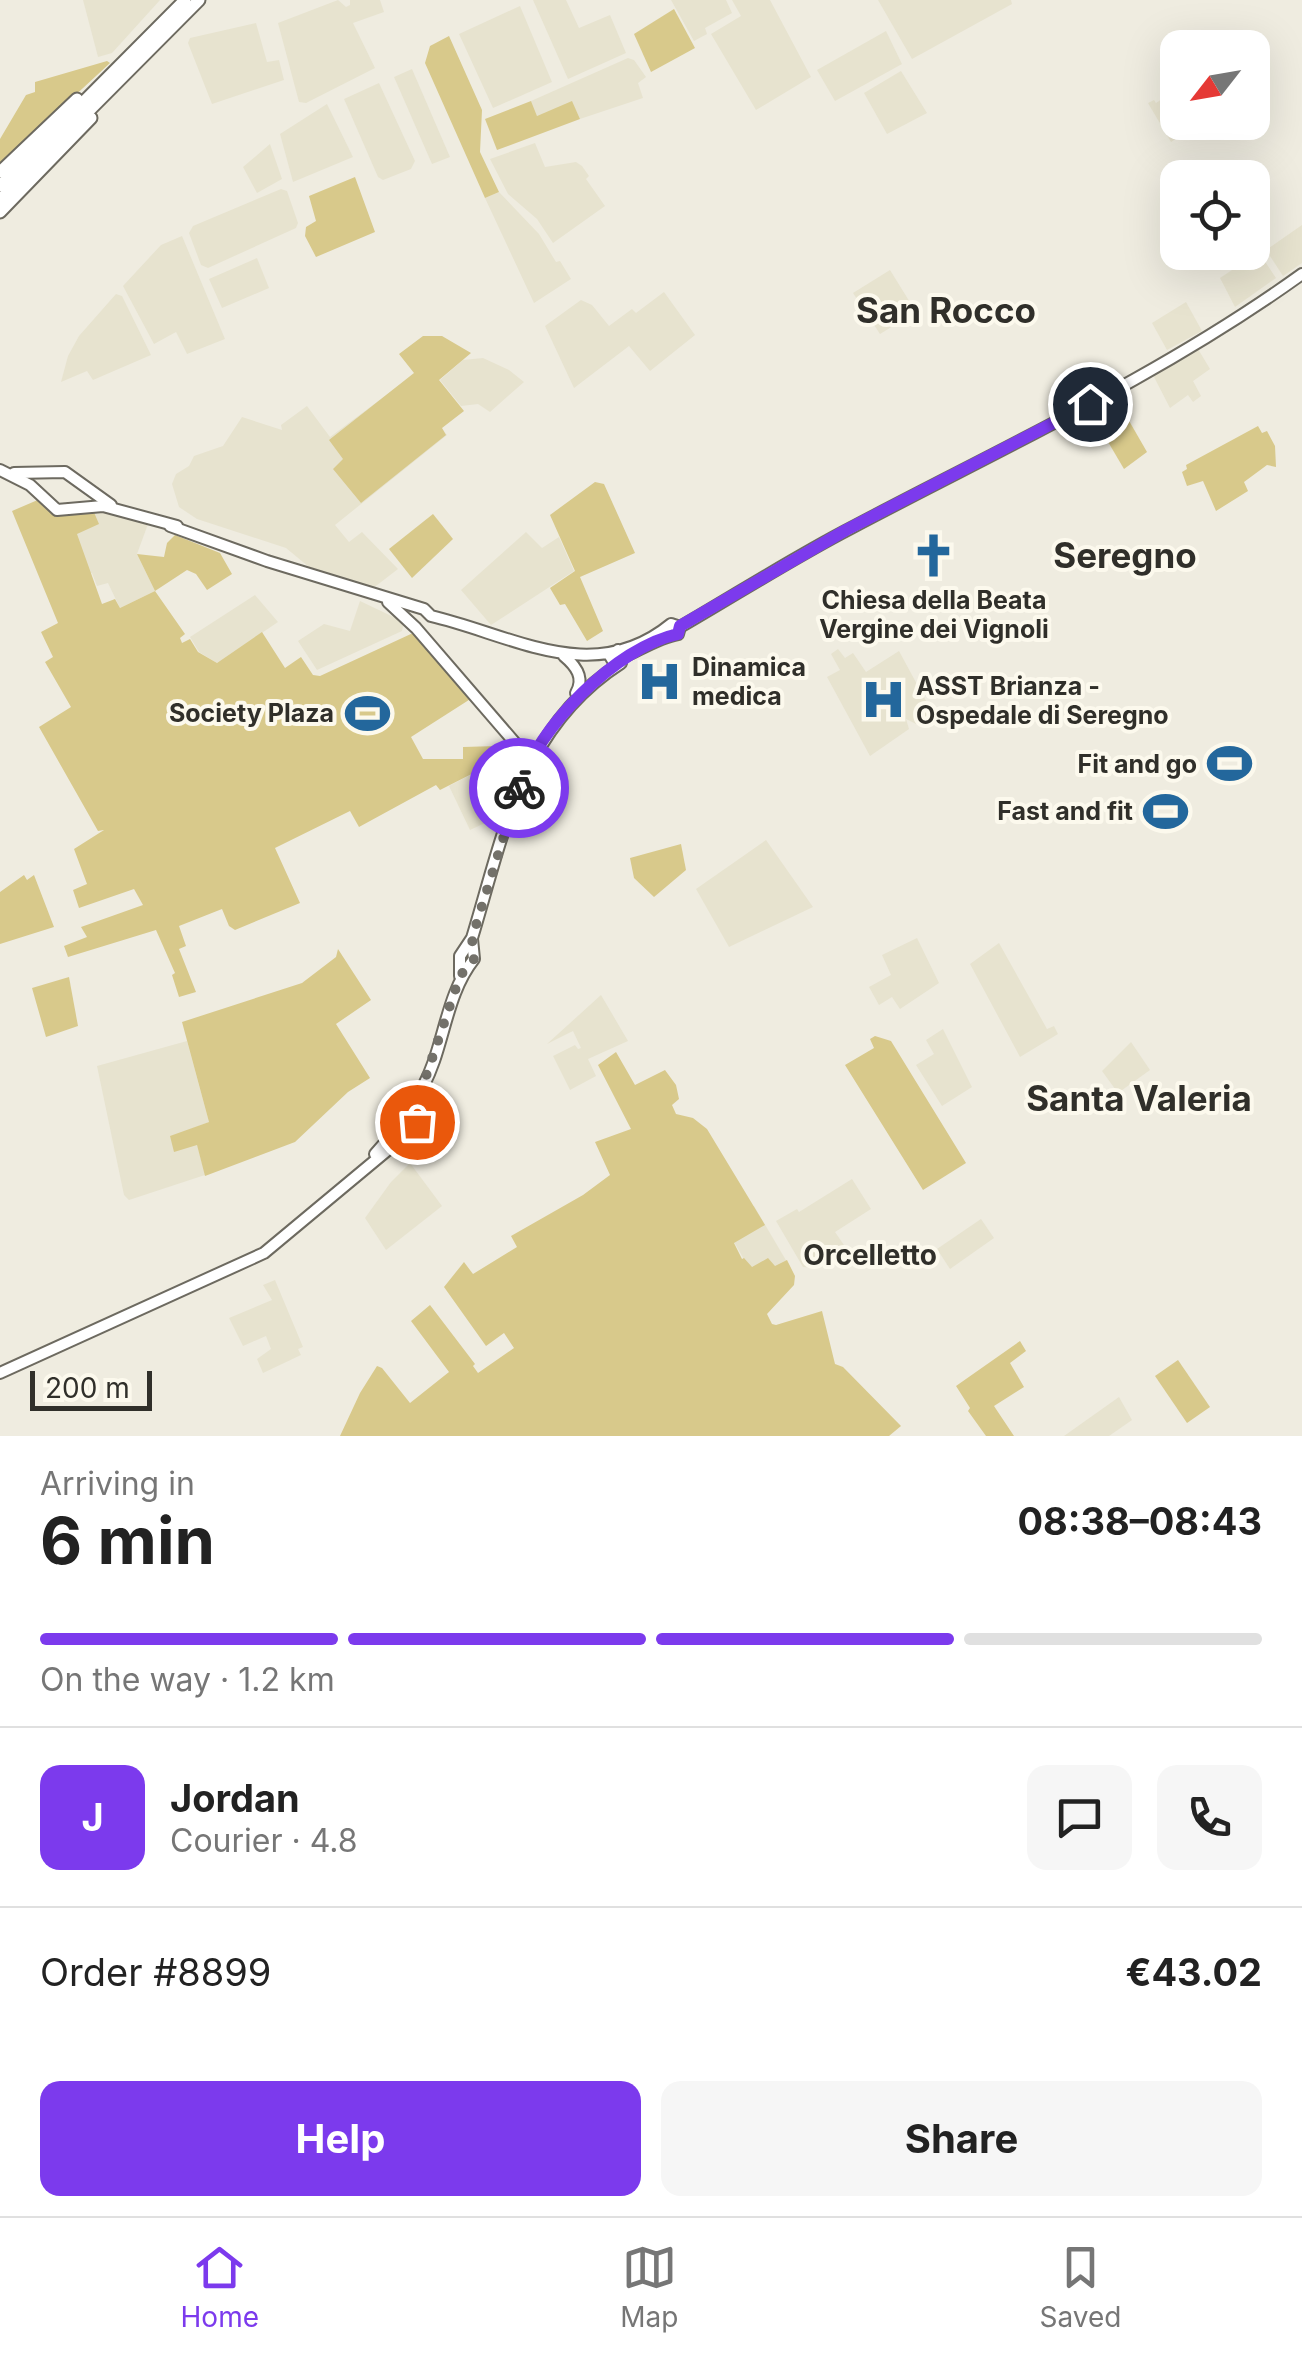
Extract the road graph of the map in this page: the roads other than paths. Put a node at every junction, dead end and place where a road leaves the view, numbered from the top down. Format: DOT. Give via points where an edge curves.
graph roads {
  1 [pos="185,0"];
  2 [pos="199,0"];
  3 [pos="121,72"];
  4 [pos="0,172"];
  5 [pos="0,186"];
  6 [pos="0,200"];
  7 [pos="0,212"];
  8 [pos="1298,276"];
  9 [pos="4,471"];
  10 [pos="58,472"];
  11 [pos="77,479"];
  12 [pos="44,499"];
  13 [pos="70,508"];
  14 [pos="121,510"];
  15 [pos="379,596"];
  16 [pos="418,609"];
  17 [pos="431,616"];
  18 [pos="680,626"];
  19 [pos="414,627"];
  20 [pos="618,650"];
  21 [pos="638,653"];
  22 [pos="563,655"];
  23 [pos="558,718"];
  24 [pos="519,748"];
  25 [pos="536,750"];
  26 [pos="521,780"];
  27 [pos="416,1105"];
  28 [pos="315,1210"];
  29 [pos="0,1374"];
  1 -- 3 [label="highway"];
  2 -- 3 [label="highway"];
  3 -- 4 [label="highway" via="68,105"];
  3 -- 5 [label="highway"];
  3 -- 6 [label="highway"];
  3 -- 7 [label="highway" via="82,130"];
  8 -- 18 [label="main road" via="1214,334"];
  9 -- 10 [label="main road"];
  9 -- 12 [label="main road"];
  10 -- 11 [label="main road"];
  10 -- 12 [label="main road" via="44,484"];
  11 -- 13 [label="main road" via="81,494"];
  11 -- 14 [label="main road"];
  12 -- 13 [label="main road" via="56,510"];
  13 -- 14 [label="main road"];
  14 -- 15 [label="main road"];
  15 -- 16 [label="main road"];
  15 -- 19 [label="main road"];
  16 -- 17 [label="main road"];
  16 -- 19 [label="main road" via="411,616"];
  17 -- 19 [label="main road" via="428,627"];
  17 -- 22 [label="main road"];
  18 -- 20 [label="main road"];
  18 -- 21 [label="main road" via="678,634"];
  19 -- 24 [label="main road"];
  20 -- 21 [label="main road" via="610,656 614,662"];
  20 -- 22 [label="main road"];
  21 -- 23 [label="main road" via="590,684"];
  22 -- 23 [label="main road" via="580,682"];
  23 -- 25 [label="main road"];
  24 -- 25 [label="main road" via="527,754"];
  24 -- 26 [label="main road"];
  25 -- 26 [label="main road"];
  26 -- 27 [label="main road"];
  27 -- 28 [label="main road"];
  27 -- 28 [label="main road" via="426,1114 421,1122"];
  28 -- 29 [label="main road" via="264,1253"];
}
